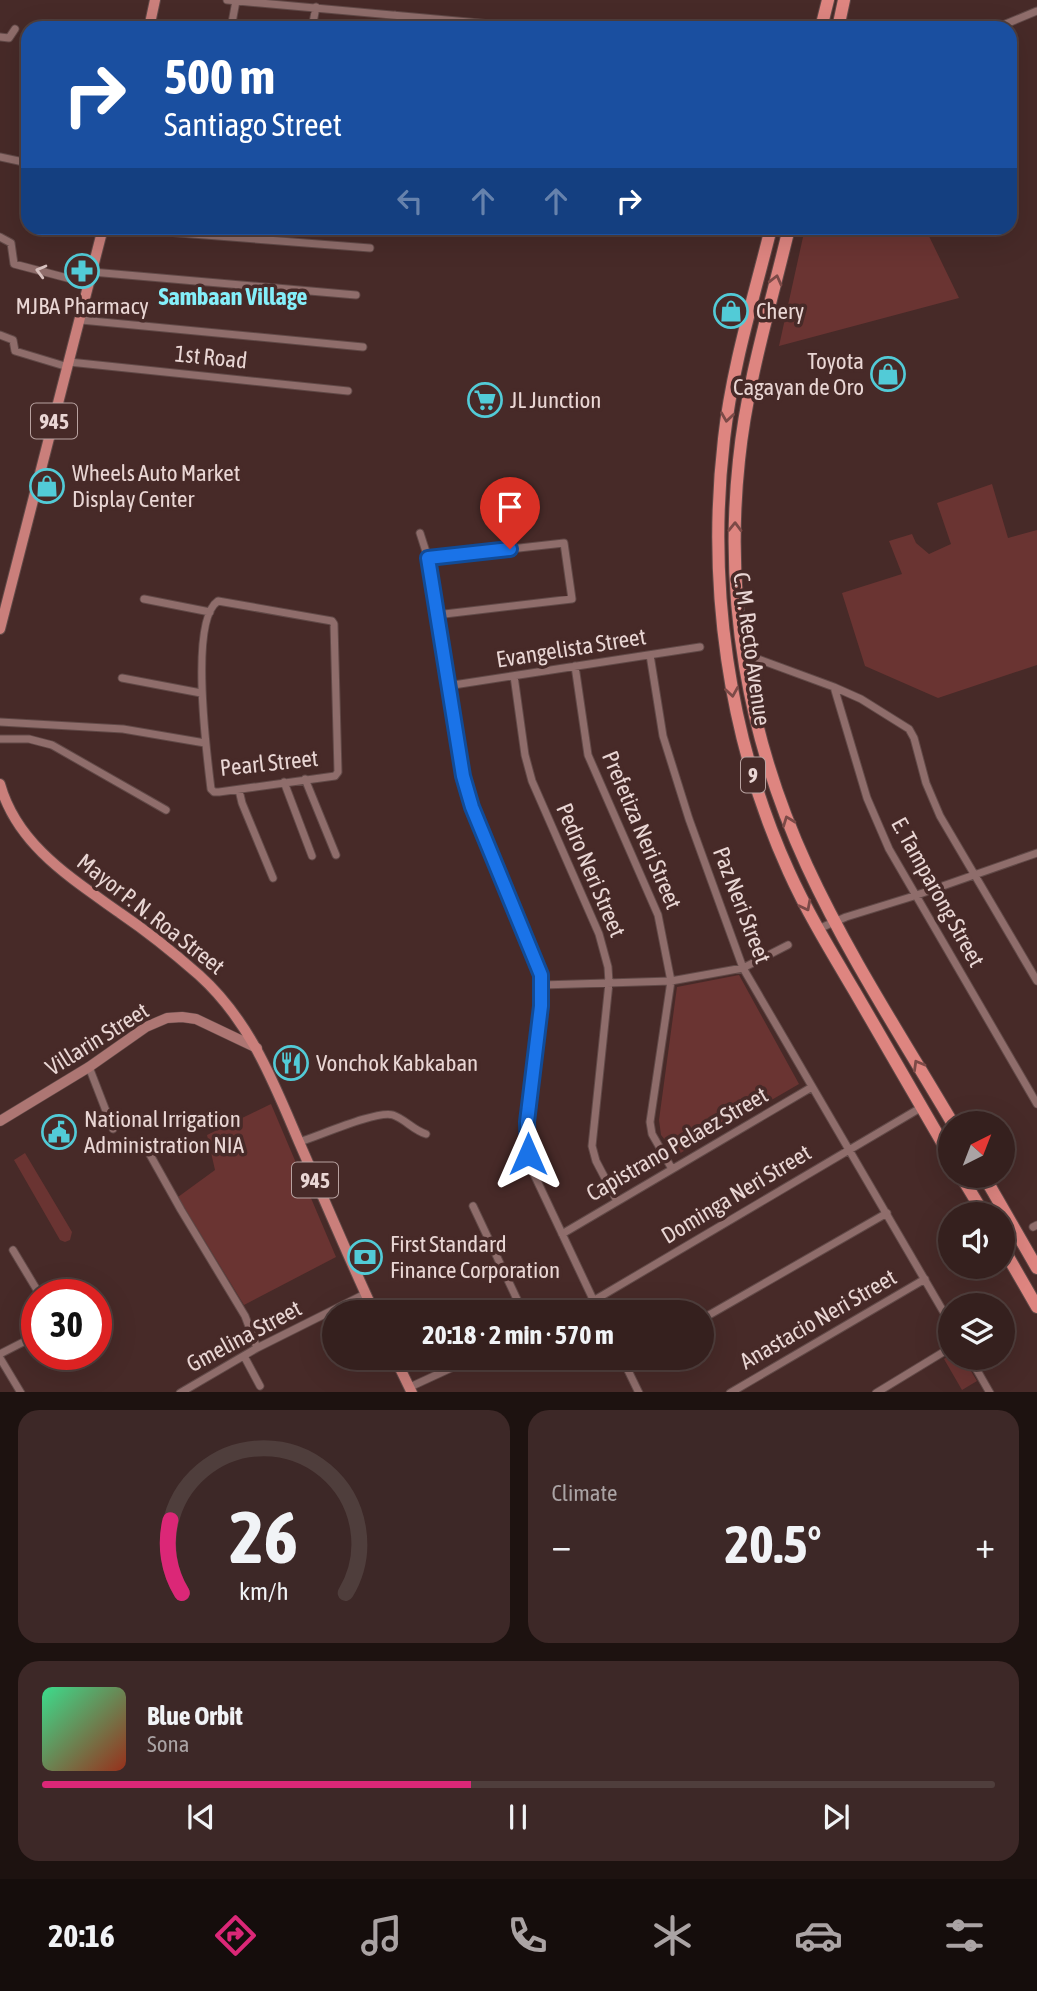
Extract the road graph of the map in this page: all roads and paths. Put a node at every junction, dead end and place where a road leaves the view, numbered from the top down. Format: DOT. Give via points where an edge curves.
graph roads {
  1 [pos="155,0"];
  2 [pos="227,0"];
  3 [pos="828,0"];
  4 [pos="844,0"];
  5 [pos="236,1"];
  6 [pos="316,7"];
  7 [pos="1037,11"];
  8 [pos="395,15"];
  9 [pos="150,21"];
  10 [pos="232,21"];
  11 [pos="313,21"];
  12 [pos="393,21"];
  13 [pos="460,21"];
  14 [pos="823,21"];
  15 [pos="840,21"];
  16 [pos="1013,21"];
  17 [pos="15,29"];
  18 [pos="0,37"];
  19 [pos="0,157"];
  20 [pos="21,162"];
  21 [pos="101,235"];
  22 [pos="204,235"];
  23 [pos="769,235"];
  24 [pos="787,235"];
  25 [pos="0,237"];
  26 [pos="370,248"];
  27 [pos="92,272"];
  28 [pos="90,284"];
  29 [pos="356,295"];
  30 [pos="80,320"];
  31 [pos="746,329"];
  32 [pos="764,333"];
  33 [pos="0,335"];
  34 [pos="363,346"];
  35 [pos="741,350"];
  36 [pos="759,354"];
  37 [pos="69,365"];
  38 [pos="348,391"];
  39 [pos="420,533"];
  40 [pos="428,558"];
  41 [pos="144,599"];
  42 [pos="2,612"];
  43 [pos="210,612"];
  44 [pos="436,614"];
  45 [pos="0,629"];
  46 [pos="700,647"];
  47 [pos="742,651"];
  48 [pos="727,654"];
  49 [pos="650,655"];
  50 [pos="758,659"];
  51 [pos="575,666"];
  52 [pos="513,676"];
  53 [pos="122,678"];
  54 [pos="447,686"];
  55 [pos="834,687"];
  56 [pos="201,693"];
  57 [pos="0,722"];
  58 [pos="0,739"];
  59 [pos="205,743"];
  60 [pos="305,779"];
  61 [pos="284,782"];
  62 [pos="0,783"];
  63 [pos="239,790"];
  64 [pos="166,810"];
  65 [pos="1037,853"];
  66 [pos="336,855"];
  67 [pos="312,856"];
  68 [pos="975,874"];
  69 [pos="273,878"];
  70 [pos="915,896"];
  71 [pos="835,921"];
  72 [pos="818,929"];
  73 [pos="788,945"];
  74 [pos="743,968"];
  75 [pos="1037,980"];
  76 [pos="671,981"];
  77 [pos="609,983"];
  78 [pos="542,985"];
  79 [pos="257,1048"];
  80 [pos="89,1067"];
  81 [pos="813,1087"];
  82 [pos="938,1098"];
  83 [pos="1037,1104"];
  84 [pos="922,1107"];
  85 [pos="946,1111"];
  86 [pos="0,1121"];
  87 [pos="113,1129"];
  88 [pos="426,1134"];
  89 [pos="938,1135"];
  90 [pos="299,1142"];
  91 [pos="144,1144"];
  92 [pos="849,1149"];
  93 [pos="672,1169"];
  94 [pos="991,1188"];
  95 [pos="617,1201"];
  96 [pos="473,1206"];
  97 [pos="887,1213"];
  98 [pos="562,1234"];
  99 [pos="1018,1235"];
  100 [pos="1015,1237"];
  101 [pos="13,1250"];
  102 [pos="1015,1268"];
  103 [pos="1037,1268"];
  104 [pos="30,1279"];
  105 [pos="925,1279"];
  106 [pos="365,1294"];
  107 [pos="368,1300"];
  108 [pos="517,1300"];
  109 [pos="593,1300"];
  110 [pos="595,1300"];
  111 [pos="938,1302"];
  112 [pos="1037,1307"];
  113 [pos="714,1312"];
  114 [pos="21,1344"];
  115 [pos="257,1348"];
  116 [pos="938,1355"];
  117 [pos="0,1356"];
  118 [pos="244,1356"];
  119 [pos="401,1370"];
  120 [pos="450,1370"];
  121 [pos="628,1370"];
  122 [pos="977,1370"];
  123 [pos="260,1386"];
  124 [pos="411,1390"];
  125 [pos="21,1392"];
  126 [pos="180,1392"];
  127 [pos="639,1392"];
  128 [pos="730,1392"];
  129 [pos="876,1392"];
  130 [pos="990,1392"];
  1 -- 9 [label="main road"];
  2 -- 5 [label="street"];
  3 -- 14 [label="highway"];
  4 -- 15 [label="highway"];
  5 -- 6 [label="street"];
  5 -- 10 [label="street"];
  6 -- 8 [label="street"];
  6 -- 11 [label="street"];
  7 -- 16 [label="street"];
  8 -- 12 [label="street"];
  8 -- 13 [label="street"];
  17 -- 18 [label="street" via="9,38"];
  19 -- 20 [label="street"];
  21 -- 27 [label="main road, 945"];
  22 -- 26 [label="street"];
  23 -- 31 [label="highway, C. M. Recto Avenue / 9"];
  32 -- 24 [label="highway, C. M. Recto Avenue / 9, one-way"];
  28 -- 25 [label="street, one-way" via="14,264 11,243"];
  27 -- 28 [label="main road, 945"];
  27 -- 29 [label="street"];
  28 -- 30 [label="main road, 945"];
  30 -- 34 [label="street"];
  30 -- 37 [label="main road, 945"];
  31 -- 32 [label="highway"];
  31 -- 35 [label="highway, C. M. Recto Avenue / 9"];
  32 -- 36 [label="highway, C. M. Recto Avenue / 9"];
  33 -- 37 [label="street, 1st Road" via="13,340 15,351"];
  35 -- 36 [label="highway"];
  35 -- 48 [label="highway, C. M. Recto Avenue / 9, one-way" via="729,400 720,486 720,594"];
  47 -- 36 [label="highway, C. M. Recto Avenue / 9, one-way" via="734,586 735,505 746,409"];
  37 -- 38 [label="street, 1st Road"];
  37 -- 42 [label="main road, 945"];
  39 -- 40 [label="street"];
  40 -- 44 [label="street"];
  40 -- 44 [label="street" via="564,543 572,599"];
  41 -- 43 [label="street"];
  42 -- 45 [label="main road, 945"];
  43 -- 56 [label="street, Pearl Street"];
  43 -- 60 [label="street, Pearl Street" via="218,601 334,624 338,772"];
  44 -- 54 [label="street"];
  46 -- 49 [label="street, Evangelista Street"];
  47 -- 48 [label="highway"];
  71 -- 47 [label="highway, C. M. Recto Avenue / 9, one-way" via="771,775 752,712"];
  48 -- 72 [label="highway, C. M. Recto Avenue / 9, one-way" via="738,722 766,816"];
  49 -- 51 [label="street, Evangelista Street"];
  49 -- 74 [label="street, Paz Neri Street" via="663,736"];
  50 -- 55 [label="street"];
  51 -- 52 [label="street, Evangelista Street"];
  51 -- 76 [label="street, Prefetiza Neri Street" via="588,755 658,915"];
  52 -- 54 [label="street, Evangelista Street"];
  52 -- 77 [label="street, Pedro Neri Street" via="532,781 599,934"];
  53 -- 56 [label="street"];
  54 -- 78 [label="street" via="472,807"];
  55 -- 68 [label="street" via="901,723 912,734 929,793"];
  55 -- 70 [label="street, E. Tamparong Street" via="867,798"];
  56 -- 59 [label="street, Pearl Street"];
  57 -- 59 [label="street" via="123,729"];
  58 -- 64 [label="street" via="52,745"];
  59 -- 63 [label="street, Pearl Street" via="211,789"];
  60 -- 61 [label="street, Pearl Street"];
  60 -- 66 [label="street"];
  61 -- 63 [label="street, Pearl Street"];
  61 -- 67 [label="street"];
  62 -- 79 [label="main road, Mayor P. N. Roa Street / 945" via="11,813 37,849 202,978 233,1011"];
  63 -- 69 [label="street"];
  65 -- 68 [label="street"];
  68 -- 70 [label="street"];
  68 -- 75 [label="street"];
  70 -- 71 [label="street"];
  70 -- 83 [label="street, E. Tamparong Street"];
  71 -- 72 [label="street"];
  82 -- 71 [label="highway, C. M. Recto Avenue / 9, one-way"];
  72 -- 84 [label="highway, C. M. Recto Avenue / 9"];
  73 -- 74 [label="street"];
  74 -- 76 [label="street"];
  74 -- 81 [label="street, Paz Neri Street"];
  76 -- 77 [label="street"];
  76 -- 93 [label="street, Prefetiza Neri Street" via="650,1122"];
  77 -- 78 [label="street"];
  77 -- 95 [label="street, Pedro Neri Street" via="592,1146"];
  78 -- 98 [label="street" via="526,1139 532,1170"];
  79 -- 80 [label="main road, Villarin Street" via="196,1019 167,1018 146,1027"];
  79 -- 90 [label="main road, Mayor P. N. Roa Street / 945"];
  80 -- 86 [label="main road, Villarin Street"];
  80 -- 87 [label="street"];
  81 -- 92 [label="street, Paz Neri Street"];
  81 -- 93 [label="street, Capistrano Pelaez Street"];
  82 -- 84 [label="highway"];
  82 -- 85 [label="highway, C. M. Recto Avenue / 9"];
  84 -- 89 [label="highway, C. M. Recto Avenue / 9"];
  84 -- 92 [label="street, Dominga Neri Street"];
  88 -- 90 [label="street" via="397,1116 381,1113"];
  90 -- 106 [label="main road, Mayor P. N. Roa Street / 945"];
  91 -- 115 [label="street" via="245,1315"];
  92 -- 97 [label="street, Paz Neri Street"];
  92 -- 110 [label="street, Dominga Neri Street"];
  93 -- 95 [label="street, Capistrano Pelaez Street"];
  94 -- 99 [label="highway"];
  95 -- 98 [label="street, Capistrano Pelaez Street"];
  96 -- 108 [label="street"];
  97 -- 105 [label="street, Paz Neri Street"];
  97 -- 113 [label="street"];
  98 -- 109 [label="street"];
  99 -- 100 [label="highway"];
  99 -- 103 [label="highway"];
  101 -- 104 [label="street"];
  102 -- 112 [label="highway"];
  105 -- 111 [label="street, Paz Neri Street"];
  105 -- 128 [label="street, Anastacio Neri Street"];
  106 -- 107 [label="main road, Mayor P. N. Roa Street / 945"];
  106 -- 115 [label="street, Gmelina Street"];
  114 -- 117 [label="street"];
  115 -- 118 [label="street, Gmelina Street"];
  116 -- 129 [label="street"];
  117 -- 125 [label="street"];
  118 -- 123 [label="street"];
  118 -- 126 [label="street, Gmelina Street"];
  119 -- 124 [label="main road"];
  120 -- 124 [label="street"];
  121 -- 127 [label="street"];
  122 -- 130 [label="street"];
}
